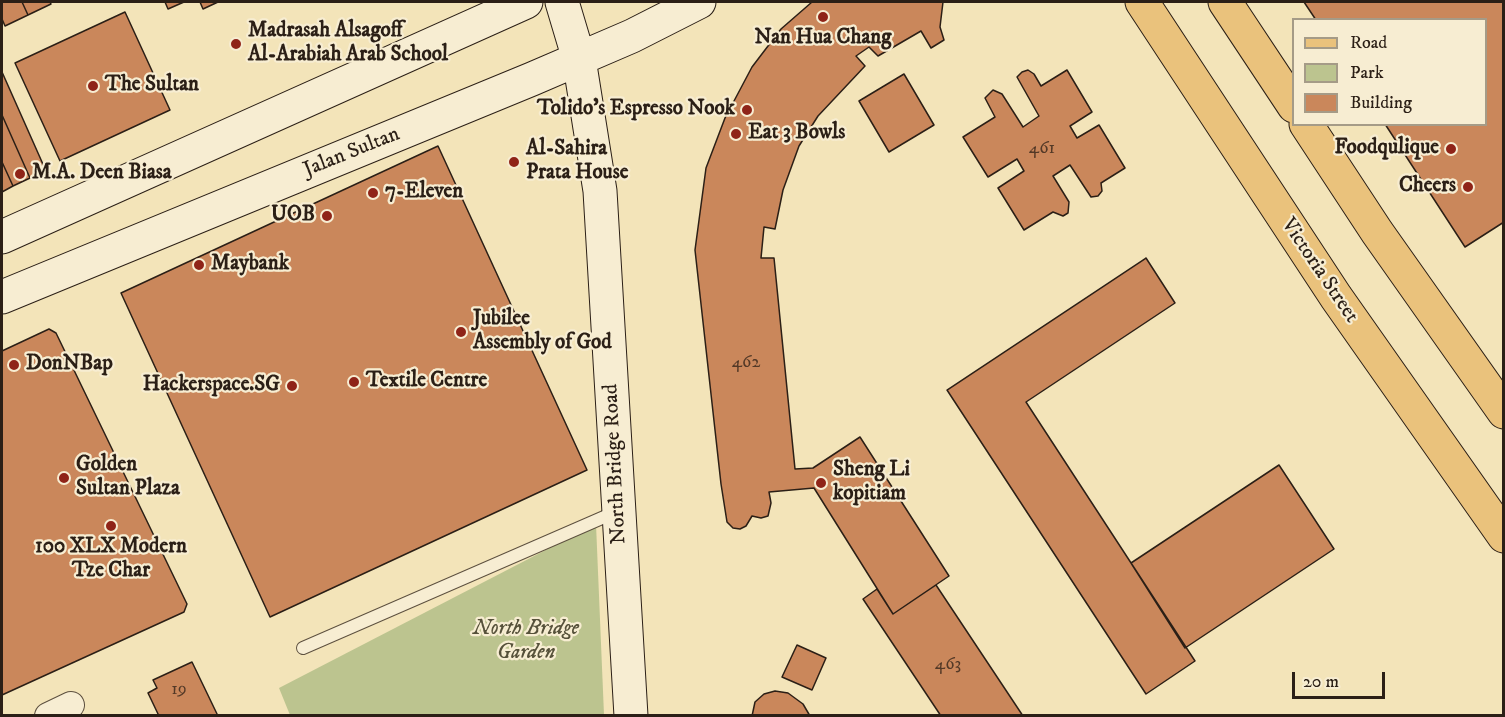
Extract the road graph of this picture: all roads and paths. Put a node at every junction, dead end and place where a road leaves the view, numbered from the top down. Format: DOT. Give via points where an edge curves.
graph roads {
  1 [pos="526,2"];
  2 [pos="562,2"];
  3 [pos="699,2"];
  4 [pos="1142,2"];
  5 [pos="1225,2"];
  6 [pos="579,59"];
  7 [pos="1292,104"];
  8 [pos="1307,126"];
  9 [pos="2,237"];
  10 [pos="2,297"];
  11 [pos="1503,412"];
  12 [pos="619,511"];
  13 [pos="1503,536"];
  14 [pos="303,648"];
  15 [pos="71,705"];
  16 [pos="48,716"];
  17 [pos="631,716"];
  1 -- 9 [label="main road"];
  2 -- 6 [label="main road, North Bridge Road"];
  3 -- 6 [label="main road, Jalan Sultan"];
  4 -- 13 [label="main road, Victoria Street" via="1330,288"];
  5 -- 7 [label="main road"];
  6 -- 10 [label="main road, Jalan Sultan"];
  6 -- 12 [label="main road, North Bridge Road" via="600,191"];
  8 -- 11 [label="main road"];
  12 -- 14 [label="lane"];
  12 -- 17 [label="main road, North Bridge Road"];
  15 -- 16 [label="street"];
}
